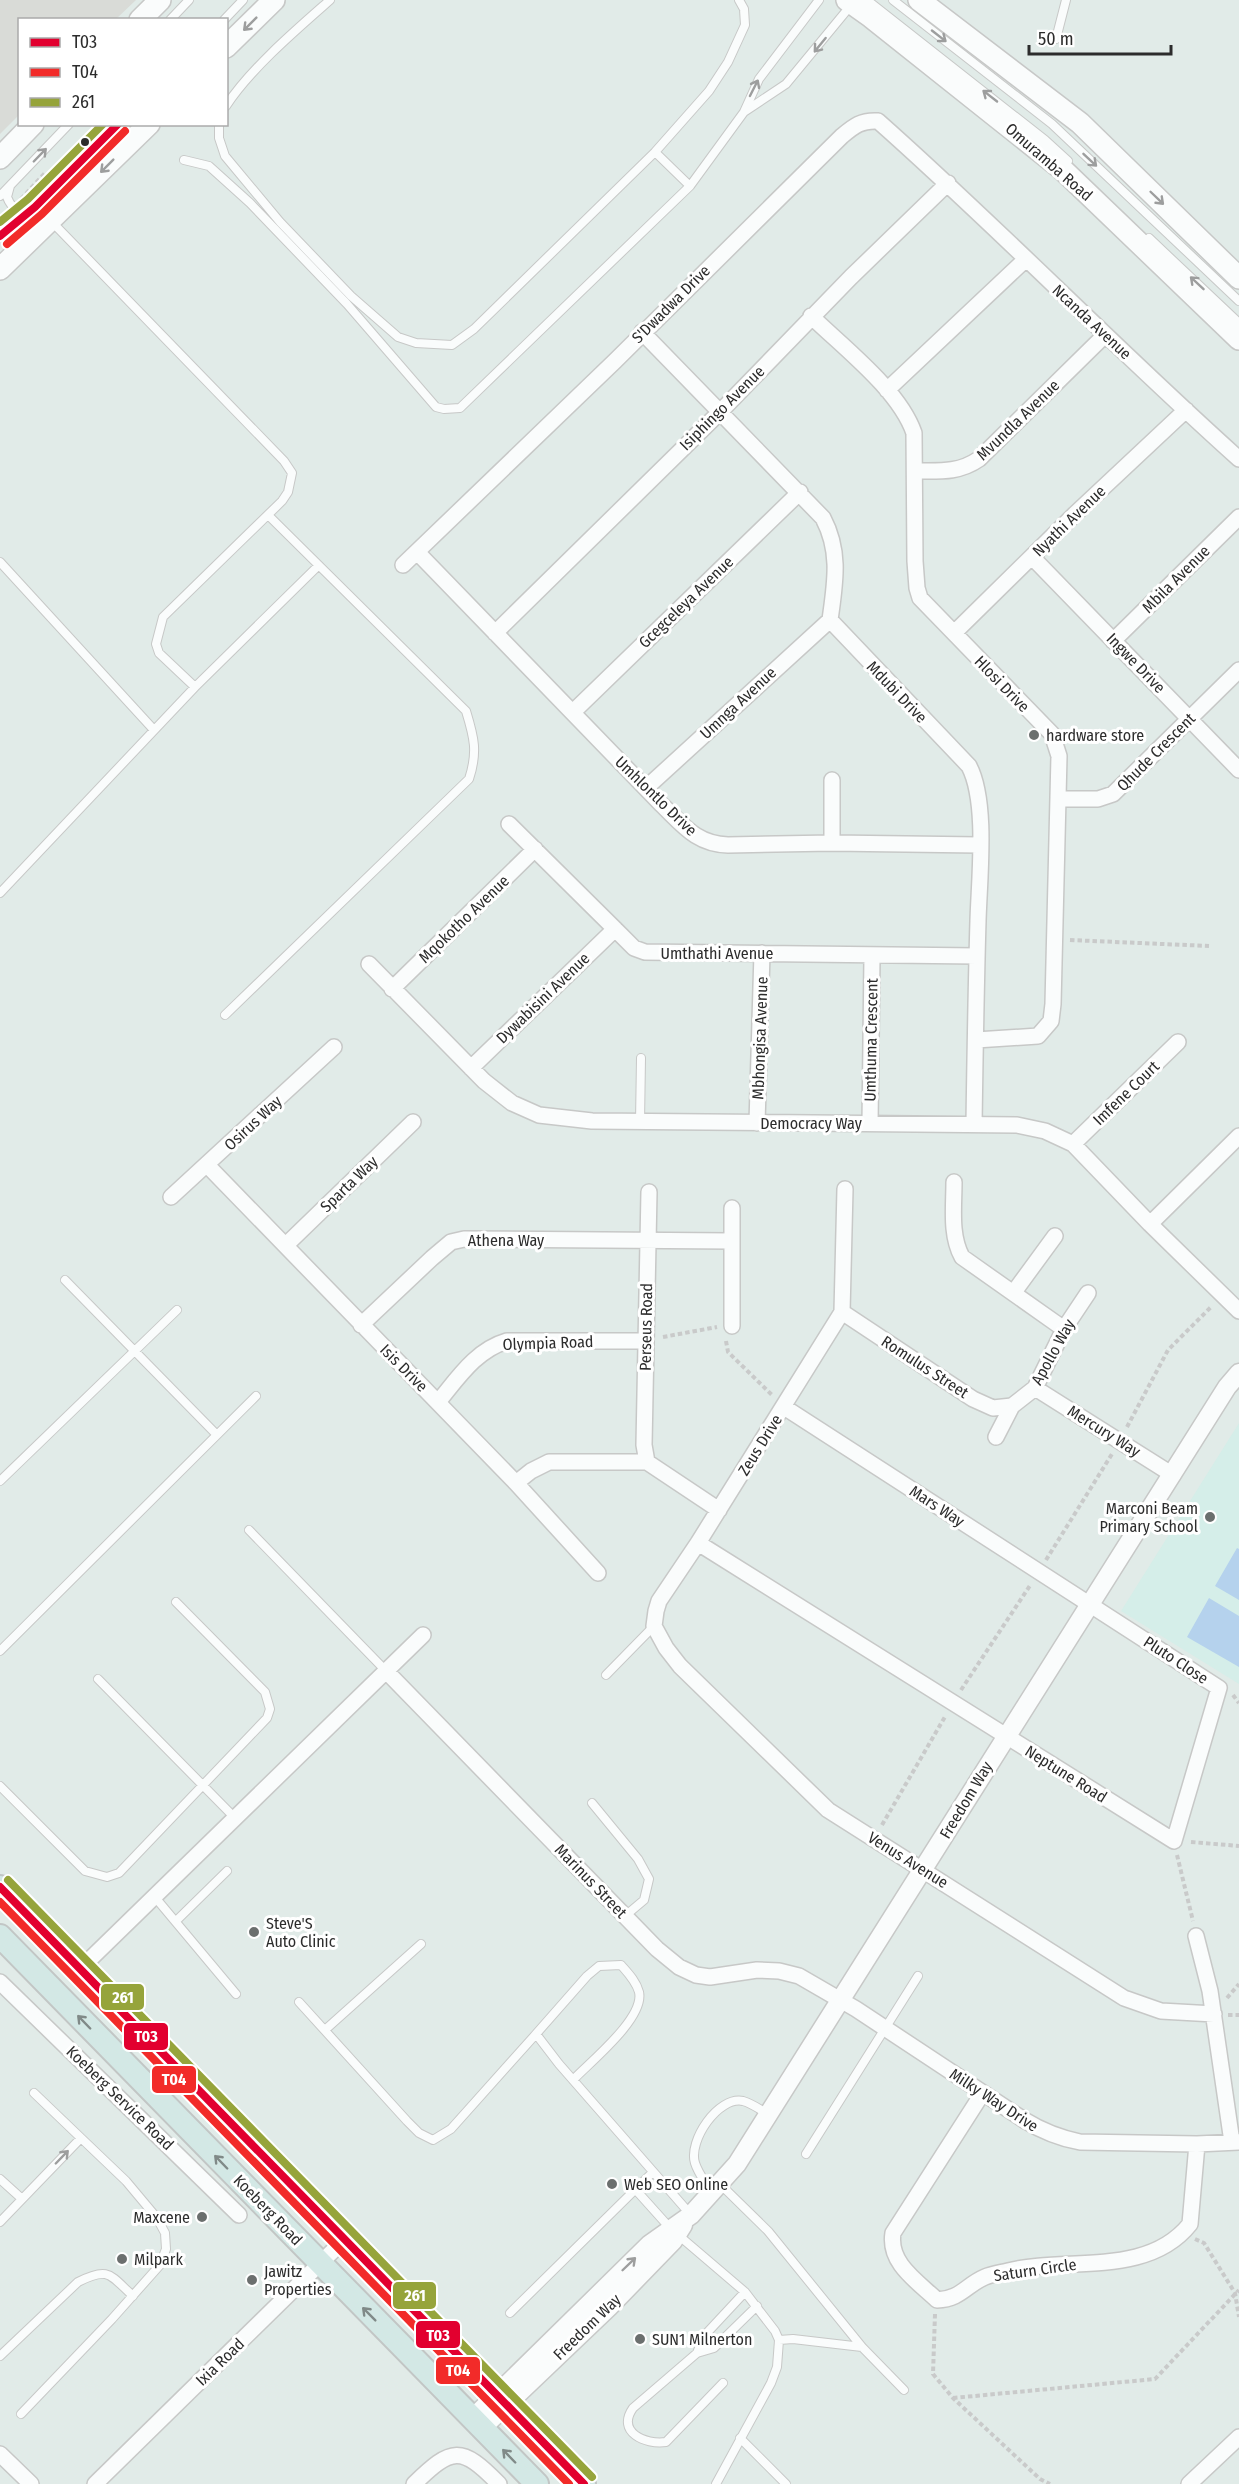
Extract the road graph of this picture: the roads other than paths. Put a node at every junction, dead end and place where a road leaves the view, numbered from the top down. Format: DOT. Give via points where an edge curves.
graph roads {
  1 [pos="160,0"];
  2 [pos="189,0"];
  3 [pos="274,0"];
  4 [pos="330,0"];
  5 [pos="739,0"];
  6 [pos="819,0"];
  7 [pos="893,0"];
  8 [pos="919,0"];
  9 [pos="1066,0"];
  10 [pos="855,1"];
  11 [pos="242,2"];
  12 [pos="142,18"];
  13 [pos="172,18"];
  14 [pos="226,18"];
  15 [pos="1056,39"];
  16 [pos="228,45"];
  17 [pos="228,103"];
  18 [pos="744,112"];
  19 [pos="31,126"];
  20 [pos="67,126"];
  21 [pos="116,126"];
  22 [pos="146,126"];
  23 [pos="219,126"];
  24 [pos="655,152"];
  25 [pos="0,158"];
  26 [pos="184,160"];
  27 [pos="1071,164"];
  28 [pos="948,183"];
  29 [pos="11,185"];
  30 [pos="690,186"];
  31 [pos="0,195"];
  32 [pos="35,207"];
  33 [pos="51,221"];
  34 [pos="0,236"];
  35 [pos="1146,236"];
  36 [pos="1026,259"];
  37 [pos="0,269"];
  38 [pos="1239,278"];
  39 [pos="1239,301"];
  40 [pos="812,316"];
  41 [pos="1239,323"];
  42 [pos="642,332"];
  43 [pos="1105,335"];
  44 [pos="1239,339"];
  45 [pos="887,390"];
  46 [pos="1186,410"];
  47 [pos="720,412"];
  48 [pos="1239,459"];
  49 [pos="916,471"];
  50 [pos="800,492"];
  51 [pos="268,515"];
  52 [pos="1239,517"];
  53 [pos="417,552"];
  54 [pos="1032,557"];
  55 [pos="0,562"];
  56 [pos="318,566"];
  57 [pos="403,566"];
  58 [pos="830,620"];
  59 [pos="495,633"];
  60 [pos="954,633"];
  61 [pos="1113,640"];
  62 [pos="1239,670"];
  63 [pos="195,687"];
  64 [pos="573,712"];
  65 [pos="1189,718"];
  66 [pos="154,730"];
  67 [pos="1239,770"];
  68 [pos="832,780"];
  69 [pos="646,788"];
  70 [pos="1058,799"];
  71 [pos="509,824"];
  72 [pos="832,843"];
  73 [pos="979,845"];
  74 [pos="535,849"];
  75 [pos="0,893"];
  76 [pos="615,929"];
  77 [pos="762,953"];
  78 [pos="977,956"];
  79 [pos="872,957"];
  80 [pos="369,964"];
  81 [pos="392,989"];
  82 [pos="225,1015"];
  83 [pos="976,1040"];
  84 [pos="1178,1042"];
  85 [pos="334,1047"];
  86 [pos="641,1058"];
  87 [pos="471,1068"];
  88 [pos="413,1122"];
  89 [pos="640,1122"];
  90 [pos="757,1123"];
  91 [pos="870,1124"];
  92 [pos="974,1124"];
  93 [pos="1239,1136"];
  94 [pos="1073,1144"];
  95 [pos="208,1166"];
  96 [pos="954,1182"];
  97 [pos="845,1189"];
  98 [pos="649,1192"];
  99 [pos="171,1197"];
  100 [pos="732,1208"];
  101 [pos="1150,1224"];
  102 [pos="1055,1236"];
  103 [pos="646,1241"];
  104 [pos="731,1241"];
  105 [pos="286,1245"];
  106 [pos="65,1280"];
  107 [pos="1014,1292"];
  108 [pos="1088,1293"];
  109 [pos="177,1310"];
  110 [pos="1239,1311"];
  111 [pos="842,1312"];
  112 [pos="361,1325"];
  113 [pos="728,1326"];
  114 [pos="1064,1329"];
  115 [pos="646,1341"];
  116 [pos="135,1351"];
  117 [pos="1239,1373"];
  118 [pos="1035,1388"];
  119 [pos="256,1396"];
  120 [pos="438,1402"];
  121 [pos="1012,1406"];
  122 [pos="784,1407"];
  123 [pos="216,1435"];
  124 [pos="996,1437"];
  125 [pos="647,1462"];
  126 [pos="1173,1475"];
  127 [pos="0,1481"];
  128 [pos="516,1483"];
  129 [pos="719,1510"];
  130 [pos="249,1530"];
  131 [pos="698,1544"];
  132 [pos="598,1573"];
  133 [pos="176,1602"];
  134 [pos="1090,1605"];
  135 [pos="654,1626"];
  136 [pos="423,1635"];
  137 [pos="0,1651"];
  138 [pos="386,1671"];
  139 [pos="606,1675"];
  140 [pos="98,1679"];
  141 [pos="1005,1736"];
  142 [pos="201,1785"];
  143 [pos="0,1786"];
  144 [pos="592,1803"];
  145 [pos="235,1818"];
  146 [pos="1174,1841"];
  147 [pos="923,1870"];
  148 [pos="227,1871"];
  149 [pos="0,1887"];
  150 [pos="154,1896"];
  151 [pos="625,1916"];
  152 [pos="176,1921"];
  153 [pos="0,1936"];
  154 [pos="1196,1936"];
  155 [pos="421,1944"];
  156 [pos="80,1969"];
  157 [pos="918,1976"];
  158 [pos="0,1982"];
  159 [pos="236,1994"];
  160 [pos="840,1999"];
  161 [pos="299,2002"];
  162 [pos="1214,2014"];
  163 [pos="885,2029"];
  164 [pos="326,2030"];
  165 [pos="536,2034"];
  166 [pos="573,2080"];
  167 [pos="34,2093"];
  168 [pos="982,2094"];
  169 [pos="768,2114"];
  170 [pos="81,2138"];
  171 [pos="1235,2142"];
  172 [pos="1197,2144"];
  173 [pos="806,2154"];
  174 [pos="653,2172"];
  175 [pos="0,2179"];
  176 [pos="716,2188"];
  177 [pos="636,2189"];
  178 [pos="21,2198"];
  179 [pos="239,2215"];
  180 [pos="0,2222"];
  181 [pos="681,2224"];
  182 [pos="345,2239"];
  183 [pos="321,2263"];
  184 [pos="745,2292"];
  185 [pos="133,2296"];
  186 [pos="757,2306"];
  187 [pos="510,2313"];
  188 [pos="779,2340"];
  189 [pos="862,2347"];
  190 [pos="697,2353"];
  191 [pos="0,2356"];
  192 [pos="723,2383"];
  193 [pos="904,2390"];
  194 [pos="502,2399"];
  195 [pos="21,2414"];
  196 [pos="477,2423"];
  197 [pos="1239,2437"];
  198 [pos="740,2438"];
  199 [pos="0,2454"];
  200 [pos="31,2484"];
  201 [pos="95,2484"];
  202 [pos="414,2484"];
  203 [pos="499,2484"];
  204 [pos="537,2484"];
  205 [pos="584,2484"];
  206 [pos="716,2484"];
  207 [pos="786,2484"];
  208 [pos="1189,2484"];
  1 -- 12 [label="main road"];
  2 -- 13 [label="lane"];
  3 -- 16 [label="main road, one-way"];
  4 -- 17 [label="lane" via="270,56"];
  5 -- 24 [label="lane" via="745,25 728,62 709,91"];
  18 -- 6 [label="lane, one-way" via="759,79"];
  7 -- 39 [label="lane, one-way" via="1052,124"];
  8 -- 38 [label="main road, one-way" via="1080,123"];
  9 -- 15 [label="lane"];
  10 -- 18 [label="lane, one-way" via="786,84"];
  27 -- 10 [label="lane, one-way" via="1046,140"];
  10 -- 44 [label="main road, Omuramba Road" via="1062,169"];
  11 -- 14 [label="lane"];
  18 -- 30 [label="lane"];
  19 -- 25 [label="main road"];
  29 -- 20 [label="lane, one-way"];
  21 -- 32 [label="lane"];
  22 -- 33 [label="main road, one-way"];
  23 -- 24 [label="lane" via="225,156 280,222 351,296 398,337 441,346 452,345 474,329"];
  24 -- 30 [label="lane"];
  26 -- 30 [label="lane" via="209,166 250,202 347,304 436,407 444,409 460,408"];
  28 -- 36 [label="street, Ncanda Avenue"];
  28 -- 40 [label="street, Isiphingo Avenue"];
  28 -- 42 [label="street, S'Dwadwa Drive" via="878,121 858,123"];
  29 -- 31 [label="lane"];
  29 -- 32 [label="lane" via="8,197 13,207 22,212"];
  32 -- 34 [label="lane"];
  33 -- 37 [label="main road"];
  33 -- 51 [label="lane" via="284,462 292,473 292,482"];
  41 -- 35 [label="lane, one-way"];
  36 -- 43 [label="street, Ncanda Avenue"];
  36 -- 45 [label="street"];
  40 -- 45 [label="street, Hlosi Drive"];
  40 -- 47 [label="street, Isiphingo Avenue"];
  42 -- 47 [label="street"];
  42 -- 53 [label="street, S'Dwadwa Drive"];
  43 -- 46 [label="street, Ncanda Avenue"];
  43 -- 49 [label="street, Mvundla Avenue" via="979,459 954,471"];
  45 -- 49 [label="street, Hlosi Drive" via="909,417"];
  46 -- 48 [label="street, Ncanda Avenue"];
  46 -- 54 [label="street, Nyathi Avenue"];
  47 -- 50 [label="street"];
  47 -- 59 [label="street, Isiphingo Avenue"];
  49 -- 60 [label="street, Hlosi Drive" via="917,588 920,598"];
  50 -- 58 [label="street" via="832,535 835,578"];
  50 -- 64 [label="street, Gcegceleya Avenue"];
  51 -- 56 [label="lane"];
  51 -- 63 [label="lane" via="163,617 156,644 159,653"];
  52 -- 61 [label="street, Mbila Avenue"];
  53 -- 57 [label="street, S'Dwadwa Drive"];
  53 -- 59 [label="street, Umhlontlo Drive"];
  54 -- 60 [label="street, Nyathi Avenue"];
  54 -- 61 [label="street, Ingwe Drive"];
  55 -- 66 [label="lane"];
  56 -- 63 [label="lane"];
  56 -- 82 [label="lane" via="466,711 474,734 475,760 469,779"];
  58 -- 69 [label="street, Umnga Avenue"];
  58 -- 73 [label="street, Mdubi Drive" via="969,766 978,789"];
  59 -- 64 [label="street, Umhlontlo Drive"];
  60 -- 70 [label="street, Hlosi Drive" via="1052,734 1059,756"];
  61 -- 65 [label="street, Ingwe Drive"];
  62 -- 65 [label="street, Qhude Crescent"];
  63 -- 66 [label="lane"];
  64 -- 69 [label="street, Umhlontlo Drive"];
  65 -- 67 [label="street, Ingwe Drive"];
  65 -- 70 [label="street, Qhude Crescent" via="1113,794 1098,799"];
  66 -- 75 [label="lane"];
  68 -- 72 [label="street"];
  69 -- 72 [label="street, Umhlontlo Drive" via="689,831 712,844"];
  70 -- 83 [label="street, Hlosi Drive" via="1051,1021 1038,1036"];
  71 -- 74 [label="street, Umthathi Avenue"];
  72 -- 73 [label="street, Umhlontlo Drive"];
  73 -- 78 [label="street, Mdubi Drive"];
  74 -- 76 [label="street, Umthathi Avenue"];
  74 -- 81 [label="street, Mqokotho Avenue"];
  76 -- 77 [label="street, Umthathi Avenue" via="634,948 645,952"];
  76 -- 87 [label="street, Dywabisini Avenue"];
  77 -- 79 [label="street, Umthathi Avenue"];
  77 -- 90 [label="street, Mbhongisa Avenue"];
  78 -- 79 [label="street, Umthathi Avenue"];
  78 -- 83 [label="street, Mdubi Drive"];
  79 -- 91 [label="street, Umthuma Crescent"];
  80 -- 81 [label="street, Democracy Way"];
  81 -- 87 [label="street, Democracy Way"];
  83 -- 92 [label="street, Mdubi Drive"];
  84 -- 94 [label="street, Imfene Court"];
  85 -- 95 [label="street, Osirus Way"];
  86 -- 89 [label="lane"];
  87 -- 89 [label="street, Democracy Way" via="512,1103 538,1115"];
  88 -- 105 [label="street, Sparta Way"];
  89 -- 90 [label="street, Democracy Way"];
  90 -- 91 [label="street, Democracy Way"];
  91 -- 92 [label="street, Democracy Way"];
  92 -- 94 [label="street, Democracy Way" via="1030,1127"];
  93 -- 101 [label="street"];
  94 -- 101 [label="street, Democracy Way"];
  95 -- 99 [label="street, Osirus Way"];
  95 -- 105 [label="street, Isis Drive"];
  96 -- 107 [label="street" via="957,1248 962,1257"];
  97 -- 111 [label="street"];
  98 -- 103 [label="street, Perseus Road"];
  100 -- 104 [label="street"];
  101 -- 110 [label="street, Democracy Way"];
  102 -- 107 [label="street"];
  103 -- 104 [label="street, Athena Way"];
  103 -- 112 [label="street, Athena Way" via="451,1242"];
  103 -- 115 [label="street, Perseus Road"];
  104 -- 113 [label="street"];
  105 -- 112 [label="street, Isis Drive"];
  106 -- 116 [label="lane"];
  107 -- 114 [label="street"];
  108 -- 114 [label="street, Apollo Way"];
  109 -- 116 [label="lane"];
  111 -- 121 [label="street, Romulus Street" via="973,1399 993,1407"];
  111 -- 122 [label="street, Zeus Drive"];
  112 -- 120 [label="street, Isis Drive"];
  114 -- 118 [label="street, Apollo Way"];
  115 -- 120 [label="street, Olympia Road" via="500,1343 478,1355"];
  115 -- 125 [label="street, Perseus Road"];
  116 -- 123 [label="lane"];
  116 -- 127 [label="lane"];
  117 -- 126 [label="street, Freedom Way"];
  118 -- 121 [label="street, Apollo Way"];
  118 -- 126 [label="street, Mercury Way"];
  119 -- 123 [label="lane"];
  120 -- 128 [label="street, Isis Drive"];
  121 -- 124 [label="street, Apollo Way"];
  122 -- 129 [label="street, Zeus Drive"];
  122 -- 134 [label="street, Mars Way"];
  123 -- 137 [label="lane"];
  125 -- 128 [label="street" via="549,1462"];
  125 -- 129 [label="street"];
  126 -- 134 [label="street, Freedom Way"];
  128 -- 132 [label="street, Isis Drive"];
  129 -- 131 [label="street, Zeus Drive"];
  130 -- 138 [label="lane"];
  131 -- 135 [label="street, Zeus Drive" via="659,1601"];
  131 -- 141 [label="street, Neptune Road"];
  133 -- 142 [label="lane" via="265,1692 270,1708 267,1718"];
  134 -- 141 [label="street, Freedom Way"];
  134 -- 146 [label="street, Pluto Close" via="1219,1688"];
  135 -- 139 [label="lane, Zeus Drive"];
  135 -- 147 [label="street, Venus Avenue" via="680,1666 816,1800"];
  136 -- 138 [label="street"];
  138 -- 145 [label="street"];
  138 -- 151 [label="street, Marinus Street"];
  140 -- 142 [label="lane"];
  141 -- 146 [label="street, Neptune Road"];
  141 -- 147 [label="street, Freedom Way"];
  142 -- 143 [label="lane" via="119,1872 107,1876 85,1871"];
  142 -- 145 [label="lane"];
  144 -- 151 [label="lane" via="638,1859 649,1880 644,1900"];
  145 -- 150 [label="street"];
  147 -- 160 [label="street, Freedom Way"];
  147 -- 162 [label="street, Venus Avenue" via="1124,1998 1161,2012"];
  148 -- 152 [label="lane"];
  149 -- 156 [label="main road, Koeberg Road"];
  150 -- 152 [label="lane"];
  150 -- 156 [label="street"];
  151 -- 160 [label="street, Marinus Street" via="679,1967 696,1976 779,1971 799,1976"];
  152 -- 159 [label="lane"];
  183 -- 153 [label="main road, Koeberg Road, one-way"];
  154 -- 162 [label="street"];
  155 -- 164 [label="lane"];
  156 -- 182 [label="main road, Koeberg Road"];
  157 -- 163 [label="lane"];
  158 -- 179 [label="street, Koeberg Service Road"];
  160 -- 163 [label="street, Milky Way Drive"];
  160 -- 169 [label="street, Freedom Way"];
  161 -- 164 [label="lane"];
  162 -- 171 [label="street"];
  163 -- 168 [label="street, Milky Way Drive"];
  163 -- 173 [label="lane"];
  164 -- 165 [label="lane" via="407,2121 434,2140 451,2128"];
  165 -- 166 [label="lane"];
  165 -- 166 [label="lane" via="599,1966 621,1965 633,1978 639,1994 636,2012"];
  166 -- 174 [label="lane"];
  167 -- 170 [label="lane"];
  168 -- 172 [label="street, Milky Way Drive" via="1044,2132 1065,2139"];
  168 -- 172 [label="street, Saturn Circle" via="893,2234 896,2258 937,2300 950,2299 984,2277 1011,2270 1127,2259 1164,2247 1190,2224"];
  169 -- 176 [label="street, Freedom Way" via="737,2164"];
  169 -- 176 [label="lane" via="742,2101 726,2105 711,2117 694,2153 695,2163"];
  178 -- 170 [label="lane, one-way"];
  170 -- 185 [label="lane" via="126,2181 165,2233 166,2249 160,2265"];
  171 -- 172 [label="street, Milky Way Drive"];
  174 -- 177 [label="lane"];
  174 -- 181 [label="lane"];
  175 -- 178 [label="lane"];
  176 -- 181 [label="street, Freedom Way"];
  176 -- 189 [label="lane" via="768,2231"];
  177 -- 181 [label="lane"];
  177 -- 187 [label="lane"];
  178 -- 180 [label="lane"];
  181 -- 184 [label="lane"];
  181 -- 194 [label="street, Freedom Way" via="633,2261"];
  182 -- 183 [label="street, Ixia Road"];
  182 -- 194 [label="main road, Koeberg Road"];
  196 -- 183 [label="main road, Koeberg Road, one-way"];
  183 -- 201 [label="street, Ixia Road"];
  184 -- 186 [label="lane"];
  184 -- 190 [label="lane" via="704,2336"];
  185 -- 191 [label="lane" via="110,2275 92,2275 78,2282"];
  185 -- 195 [label="lane"];
  186 -- 188 [label="lane"];
  186 -- 190 [label="lane" via="714,2348"];
  188 -- 189 [label="lane"];
  188 -- 198 [label="lane" via="777,2367"];
  189 -- 193 [label="lane"];
  190 -- 192 [label="lane" via="633,2408 627,2426 648,2442 666,2442"];
  194 -- 196 [label="street, Freedom Way"];
  194 -- 205 [label="main road, Koeberg Road"];
  204 -- 196 [label="main road, Koeberg Road, one-way"];
  197 -- 208 [label="street"];
  198 -- 206 [label="lane"];
  198 -- 207 [label="lane"];
  199 -- 200 [label="street"];
  202 -- 203 [label="street" via="437,2462 453,2456 473,2459"];
}
